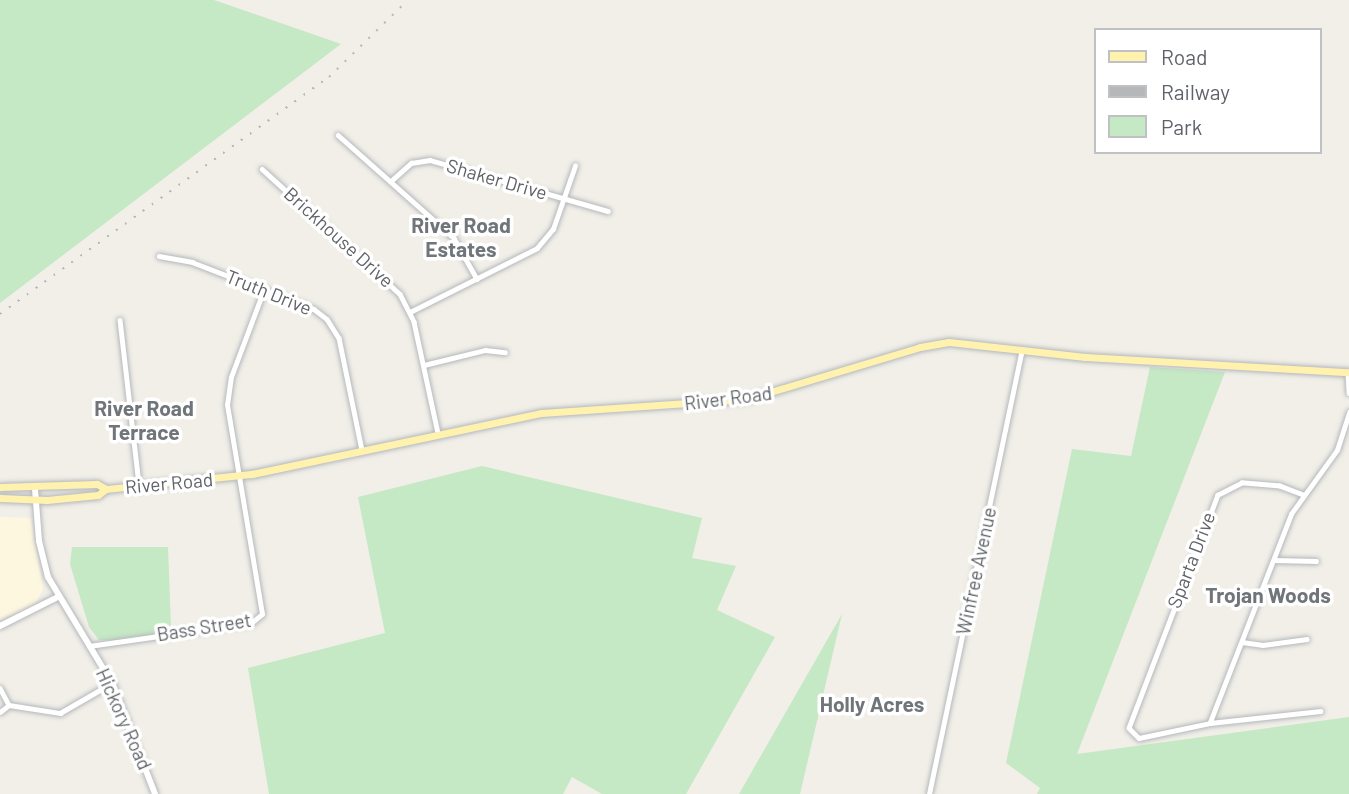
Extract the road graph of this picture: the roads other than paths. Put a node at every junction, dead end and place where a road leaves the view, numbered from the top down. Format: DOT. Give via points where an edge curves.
graph roads {
  1 [pos="338,135"];
  2 [pos="575,166"];
  3 [pos="262,169"];
  4 [pos="391,181"];
  5 [pos="565,198"];
  6 [pos="608,211"];
  7 [pos="159,256"];
  8 [pos="477,278"];
  9 [pos="264,289"];
  10 [pos="410,312"];
  11 [pos="120,320"];
  12 [pos="1022,349"];
  13 [pos="505,352"];
  14 [pos="424,365"];
  15 [pos="1348,372"];
  16 [pos="1349,393"];
  17 [pos="1349,412"];
  18 [pos="438,433"];
  19 [pos="362,450"];
  20 [pos="238,476"];
  21 [pos="139,486"];
  22 [pos="0,487"];
  23 [pos="35,489"];
  24 [pos="106,489"];
  25 [pos="1303,495"];
  26 [pos="0,498"];
  27 [pos="36,501"];
  28 [pos="1274,560"];
  29 [pos="1316,561"];
  30 [pos="58,597"];
  31 [pos="0,626"];
  32 [pos="1307,639"];
  33 [pos="1242,642"];
  34 [pos="89,646"];
  35 [pos="112,683"];
  36 [pos="0,688"];
  37 [pos="9,705"];
  38 [pos="1320,711"];
  39 [pos="0,712"];
  40 [pos="1210,723"];
  41 [pos="155,794"];
  42 [pos="929,794"];
  1 -- 4 [label="street"];
  2 -- 5 [label="street"];
  3 -- 10 [label="street, Brickhouse Drive" via="393,286"];
  4 -- 5 [label="street, Shaker Drive" via="411,163 430,160"];
  4 -- 8 [label="street" via="454,238"];
  5 -- 6 [label="street, Shaker Drive"];
  5 -- 8 [label="street" via="553,229 537,248"];
  7 -- 9 [label="street, Truth Drive" via="192,262"];
  8 -- 10 [label="street"];
  9 -- 19 [label="street, Truth Drive" via="314,309 332,325"];
  9 -- 20 [label="street" via="228,394"];
  10 -- 14 [label="street, Brickhouse Drive"];
  11 -- 21 [label="street"];
  12 -- 15 [label="main road, River Road"];
  12 -- 18 [label="main road, River Road" via="964,342 934,344 747,399 570,409"];
  12 -- 42 [label="street, Winfree Avenue"];
  13 -- 14 [label="street" via="485,351"];
  14 -- 18 [label="street, Brickhouse Drive"];
  15 -- 16 [label="street"];
  17 -- 25 [label="street" via="1337,450"];
  18 -- 19 [label="main road, River Road"];
  19 -- 20 [label="main road, River Road"];
  20 -- 21 [label="main road, River Road"];
  20 -- 34 [label="street, Bass Street" via="264,610 260,618"];
  21 -- 24 [label="main road, River Road"];
  22 -- 23 [label="main road, River Road"];
  23 -- 24 [label="main road, River Road" via="97,484"];
  23 -- 27 [label="main road"];
  24 -- 27 [label="main road, River Road" via="98,495"];
  25 -- 28 [label="street"];
  25 -- 40 [label="street, Sparta Drive" via="1280,486 1242,483 1219,495 1129,728 1139,737"];
  26 -- 27 [label="main road, River Road"];
  27 -- 30 [label="main road" via="42,558"];
  28 -- 29 [label="street"];
  28 -- 33 [label="street"];
  30 -- 31 [label="main road"];
  30 -- 34 [label="main road, Hickory Road"];
  32 -- 33 [label="street" via="1263,645"];
  33 -- 40 [label="street"];
  34 -- 35 [label="main road, Hickory Road"];
  35 -- 37 [label="street" via="60,713"];
  35 -- 41 [label="main road, Hickory Road"];
  36 -- 37 [label="street"];
  37 -- 39 [label="street"];
  38 -- 40 [label="street"];
}
